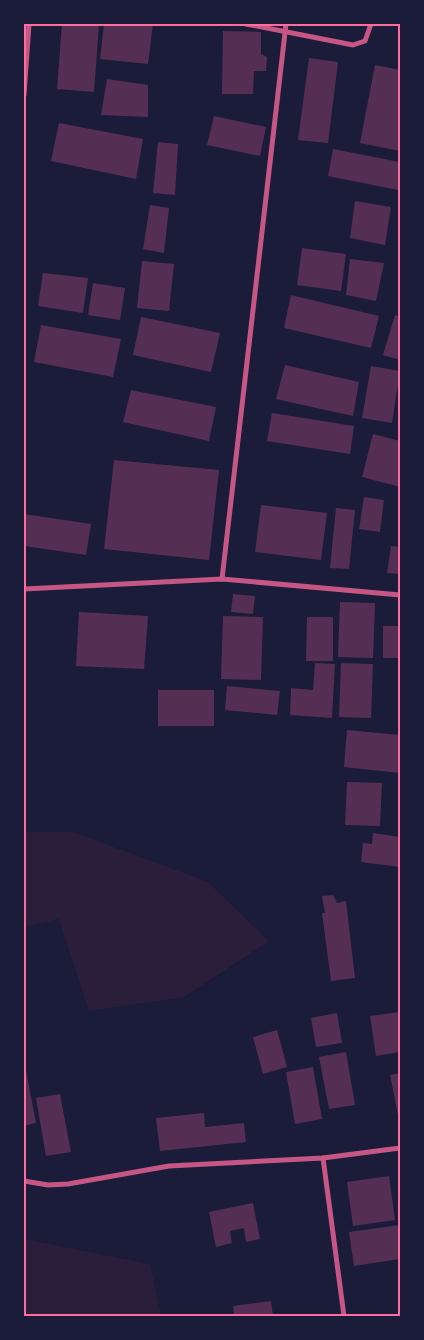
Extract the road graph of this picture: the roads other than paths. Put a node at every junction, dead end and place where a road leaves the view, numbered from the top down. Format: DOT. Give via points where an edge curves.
graph roads {
  1 [pos="29,24"];
  2 [pos="246,24"];
  3 [pos="286,24"];
  4 [pos="371,24"];
  5 [pos="286,33"];
  6 [pos="24,95"];
  7 [pos="222,579"];
  8 [pos="24,589"];
  9 [pos="400,595"];
  10 [pos="400,1148"];
  11 [pos="323,1158"];
  12 [pos="24,1181"];
  13 [pos="344,1316"];
  1 -- 6 [label="street"];
  2 -- 5 [label="street"];
  3 -- 5 [label="street"];
  4 -- 5 [label="street" via="365,41 353,45"];
  5 -- 7 [label="street"];
  7 -- 8 [label="street"];
  7 -- 9 [label="street"];
  10 -- 11 [label="street"];
  11 -- 12 [label="street" via="169,1166 68,1184"];
  11 -- 13 [label="street"];
}
